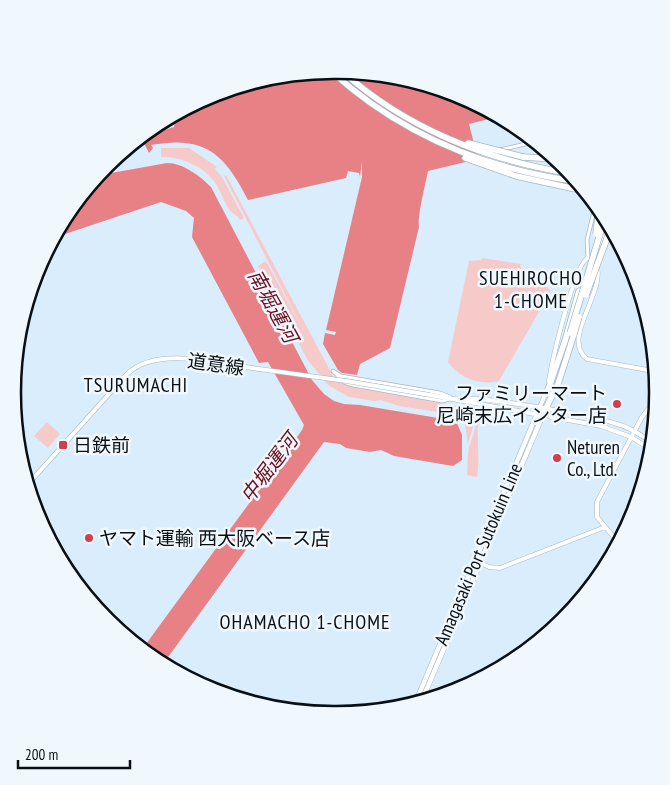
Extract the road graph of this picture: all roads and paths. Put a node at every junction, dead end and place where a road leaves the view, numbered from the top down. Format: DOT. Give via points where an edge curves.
graph roads {
  1 [pos="340,79"];
  2 [pos="352,79"];
  3 [pos="399,122"];
  4 [pos="430,130"];
  5 [pos="525,143"];
  6 [pos="482,154"];
  7 [pos="544,159"];
  8 [pos="555,169"];
  9 [pos="565,179"];
  10 [pos="573,188"];
  11 [pos="593,214"];
  12 [pos="598,221"];
  13 [pos="602,228"];
  14 [pos="605,233"];
  15 [pos="607,237"];
  16 [pos="588,258"];
  17 [pos="586,294"];
  18 [pos="570,333"];
  19 [pos="648,370"];
  20 [pos="548,390"];
  21 [pos="453,399"];
  22 [pos="648,408"];
  23 [pos="542,412"];
  24 [pos="537,415"];
  25 [pos="634,431"];
  26 [pos="631,437"];
  27 [pos="645,438"];
  28 [pos="644,445"];
  29 [pos="33,478"];
  30 [pos="605,527"];
  31 [pos="613,537"];
  32 [pos="480,563"];
  33 [pos="425,693"];
  34 [pos="419,695"];
  1 -- 3 [label="highway"];
  2 -- 4 [label="highway, bridge" via="383,103"];
  3 -- 9 [label="highway" via="474,158"];
  3 -- 10 [label="highway" via="426,140 486,167"];
  4 -- 7 [label="highway, bridge" via="513,156"];
  4 -- 8 [label="highway, bridge" via="495,156"];
  5 -- 6 [label="street"];
  11 -- 16 [label="street" via="587,240"];
  12 -- 18 [label="highway, bridge"];
  13 -- 18 [label="highway, bridge"];
  14 -- 17 [label="highway, bridge"];
  15 -- 17 [label="highway, bridge"];
  16 -- 19 [label="street" via="595,261 598,273 578,340 580,353 592,361"];
  16 -- 20 [label="street" via="581,263 565,312"];
  17 -- 18 [label="highway, bridge"];
  18 -- 20 [label="highway"];
  18 -- 23 [label="highway" via="558,384"];
  20 -- 23 [label="street"];
  21 -- 21 [label="street" via="442,401 353,385 344,382 333,371 348,377 440,393"];
  21 -- 23 [label="street, 道意線" via="480,400"];
  21 -- 24 [label="street, 道意線"];
  21 -- 29 [label="street, 道意線, bridge" via="168,357 143,363 127,374"];
  22 -- 25 [label="street"];
  23 -- 24 [label="main road, Amagasaki Port Sutokuin Line"];
  23 -- 25 [label="street" via="611,422"];
  23 -- 26 [label="street"];
  23 -- 32 [label="main road, Amagasaki Port Sutokuin Line"];
  24 -- 34 [label="main road, Amagasaki Port Sutokuin Line"];
  25 -- 26 [label="street"];
  25 -- 27 [label="street"];
  26 -- 28 [label="street"];
  26 -- 30 [label="street" via="597,502 596,513"];
  30 -- 31 [label="street"];
  30 -- 32 [label="street" via="500,568"];
  32 -- 33 [label="main road, Amagasaki Port Sutokuin Line"];
}
